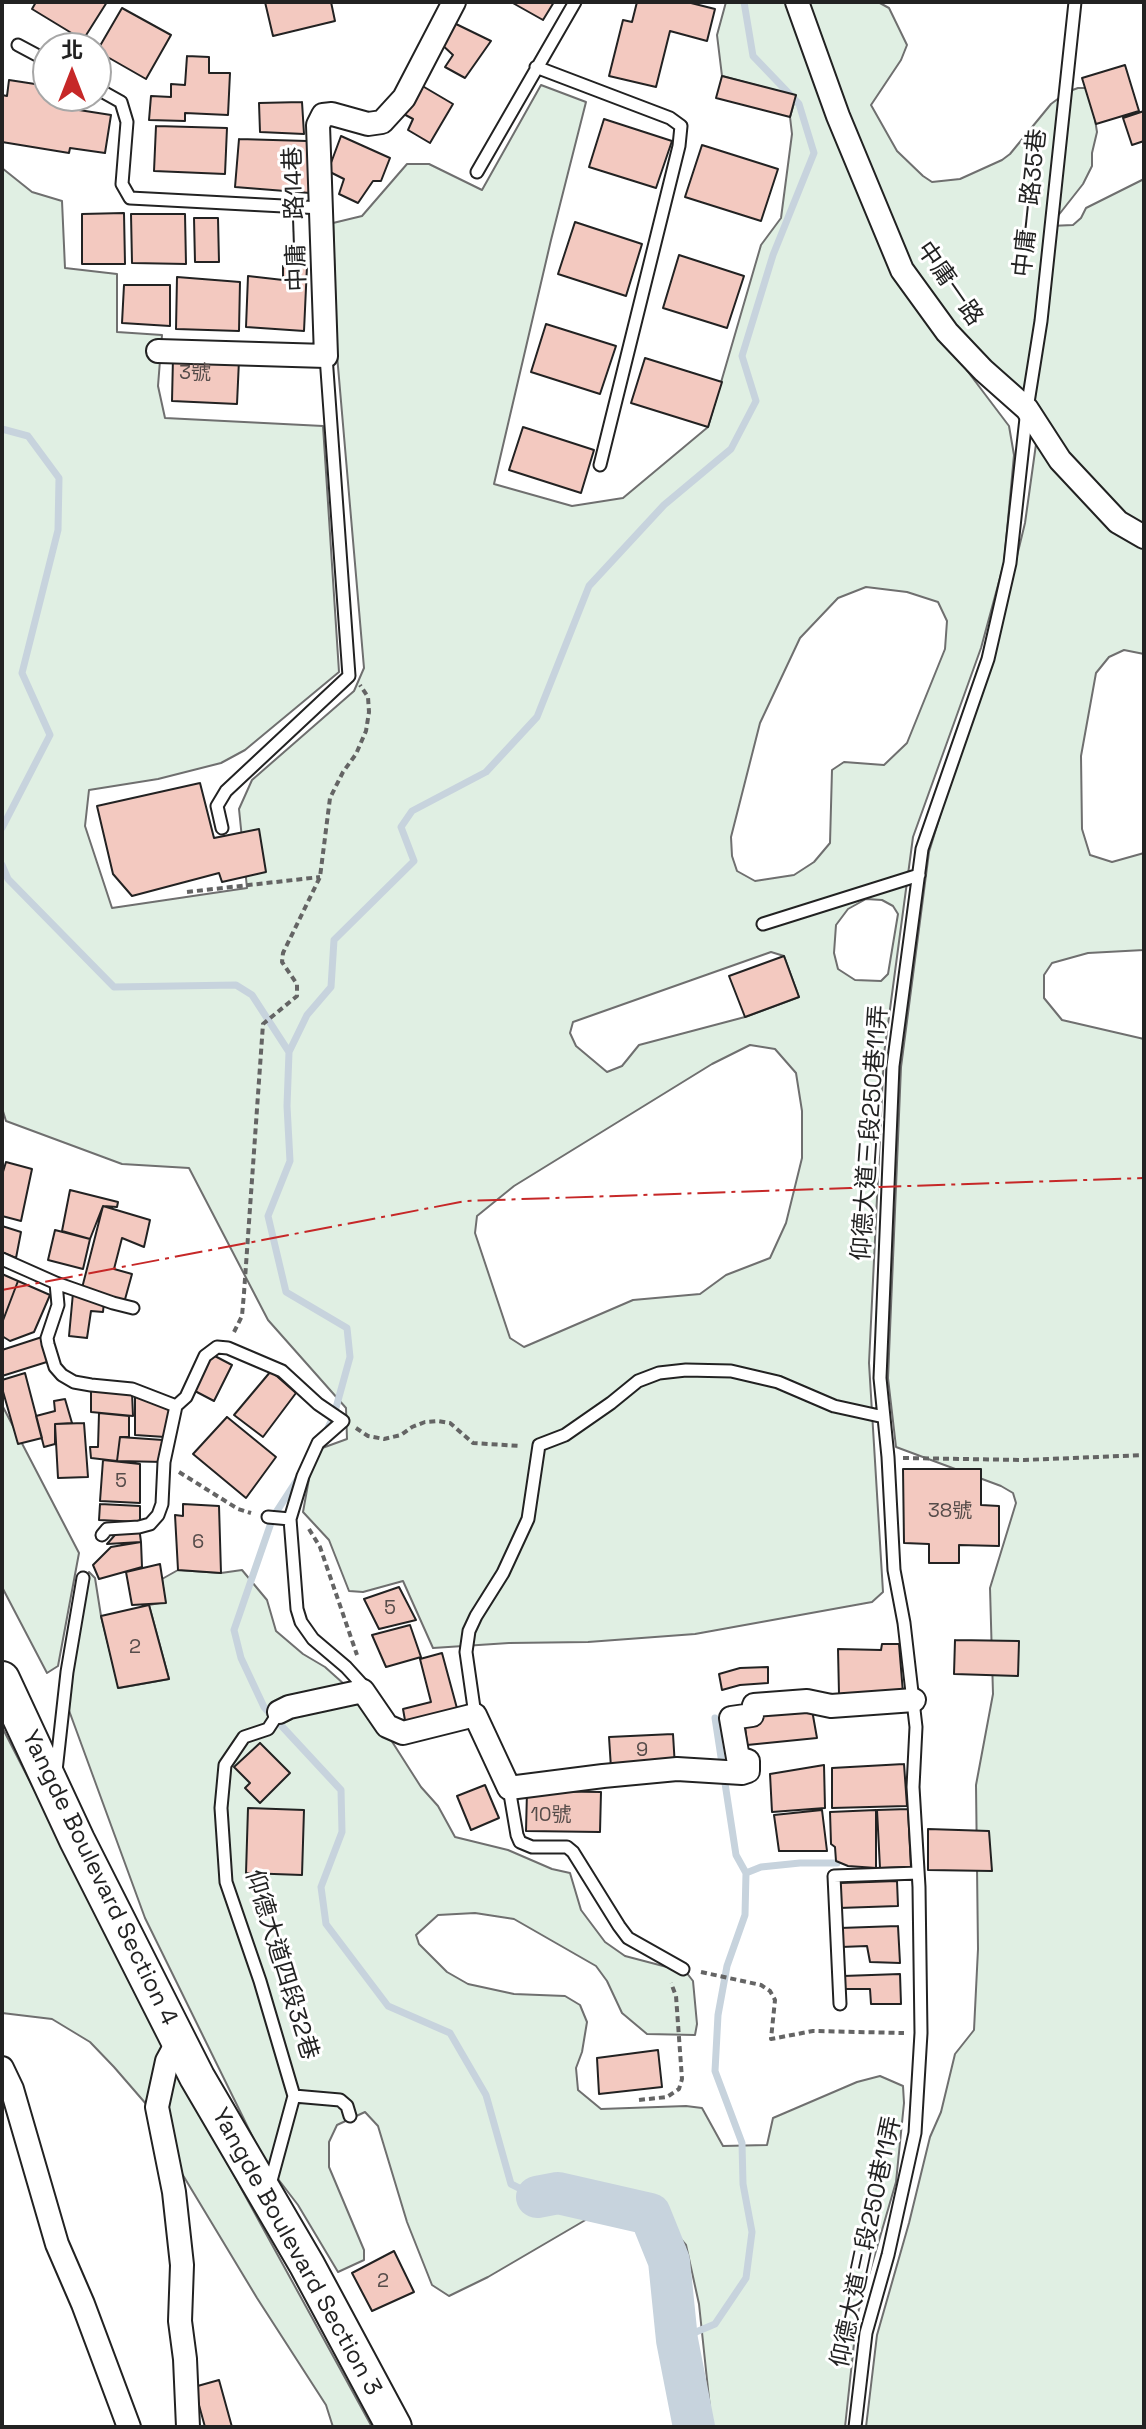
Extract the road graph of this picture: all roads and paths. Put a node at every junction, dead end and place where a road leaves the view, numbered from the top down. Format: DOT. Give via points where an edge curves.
graph roads {
  1 [pos="454,2"];
  2 [pos="575,2"];
  3 [pos="797,2"];
  4 [pos="1075,2"];
  5 [pos="18,45"];
  6 [pos="32,52"];
  7 [pos="536,67"];
  8 [pos="112,97"];
  9 [pos="477,172"];
  10 [pos="323,208"];
  11 [pos="158,351"];
  12 [pos="326,356"];
  13 [pos="1027,409"];
  14 [pos="600,465"];
  15 [pos="1144,537"];
  16 [pos="349,676"];
  17 [pos="222,828"];
  18 [pos="919,875"];
  19 [pos="320,877"];
  20 [pos="187,892"];
  21 [pos="763,924"];
  22 [pos="2,1259"];
  23 [pos="56,1283"];
  24 [pos="133,1308"];
  25 [pos="228,1348"];
  26 [pos="176,1406"];
  27 [pos="884,1417"];
  28 [pos="343,1421"];
  29 [pos="539,1445"];
  30 [pos="1144,1455"];
  31 [pos="888,1457"];
  32 [pos="164,1462"];
  33 [pos="268,1517"];
  34 [pos="287,1518"];
  35 [pos="102,1535"];
  36 [pos="83,1578"];
  37 [pos="2,1679"];
  38 [pos="364,1687"];
  39 [pos="914,1700"];
  40 [pos="475,1715"];
  41 [pos="273,1720"];
  42 [pos="387,1726"];
  43 [pos="509,1788"];
  44 [pos="54,1790"];
  45 [pos="918,1873"];
  46 [pos="683,1969"];
  47 [pos="840,2004"];
  48 [pos="921,2033"];
  49 [pos="179,2039"];
  50 [pos="2,2068"];
  51 [pos="197,2077"];
  52 [pos="294,2096"];
  53 [pos="639,2100"];
  54 [pos="350,2116"];
  55 [pos="267,2196"];
  56 [pos="129,2427"];
  57 [pos="188,2427"];
  58 [pos="394,2427"];
  59 [pos="855,2427"];
  1 -- 10 [label="street, 中庸一路14巷" via="404,98 382,122 323,115 318,125"];
  2 -- 7 [label="lane"];
  3 -- 13 [label="street, 中庸一路" via="902,270 947,332"];
  4 -- 13 [label="lane, 中庸一路35巷"];
  5 -- 6 [label="lane"];
  7 -- 9 [label="lane"];
  7 -- 14 [label="lane" via="681,126"];
  8 -- 10 [label="lane" via="121,102 127,122 122,184 130,198"];
  10 -- 12 [label="street, 中庸一路14巷"];
  11 -- 12 [label="street"];
  12 -- 16 [label="lane"];
  13 -- 15 [label="street, 中庸一路" via="1060,460 1118,522"];
  13 -- 18 [label="lane, 仰德大道三段250巷11弄" via="1004,591 988,659 922,849"];
  16 -- 17 [label="lane" via="226,791 217,806"];
  16 -- 19 [label="path" via="368,697 369,712 356,754 330,798"];
  18 -- 21 [label="lane"];
  18 -- 27 [label="lane, 仰德大道三段250巷11弄" via="893,1066 880,1378"];
  19 -- 20 [label="path"];
  19 -- 25 [label="path" via="283,953 297,996 263,1024 242,1316"];
  22 -- 23 [label="lane"];
  23 -- 24 [label="lane"];
  23 -- 26 [label="lane" via="58,1305 47,1338 62,1375 74,1382 132,1389"];
  25 -- 26 [label="lane" via="217,1347 205,1356 186,1397"];
  25 -- 28 [label="lane" via="282,1371"];
  26 -- 32 [label="lane"];
  27 -- 29 [label="lane" via="834,1406 778,1382 731,1371 686,1370 638,1381 565,1435"];
  27 -- 31 [label="lane, 仰德大道三段250巷11弄"];
  28 -- 29 [label="path" via="384,1439 438,1421 450,1423 473,1443"];
  28 -- 34 [label="lane" via="318,1443"];
  29 -- 40 [label="lane" via="528,1519 469,1631 466,1652"];
  30 -- 31 [label="path" via="1024,1460"];
  31 -- 39 [label="lane, 仰德大道三段250巷11弄" via="894,1570"];
  32 -- 33 [label="path" via="238,1509"];
  32 -- 35 [label="lane" via="158,1515 150,1524 107,1529"];
  33 -- 34 [label="lane"];
  34 -- 38 [label="path" via="313,1533 320,1547"];
  34 -- 38 [label="lane" via="301,1622"];
  36 -- 44 [label="lane"];
  37 -- 44 [label="main road, Yangde Boulevard Section 4"];
  38 -- 42 [label="lane"];
  39 -- 43 [label="street" via="754,1705 752,1715 731,1718 738,1758 748,1761 748,1771 742,1773 677,1769"];
  39 -- 45 [label="lane, 仰德大道三段250巷11弄"];
  40 -- 42 [label="street" via="403,1733"];
  40 -- 43 [label="street"];
  41 -- 42 [label="street, 仰德大道四段32巷" via="289,1707 363,1691"];
  41 -- 52 [label="lane, 仰德大道四段32巷" via="244,1737 225,1765 221,1808 226,1882"];
  43 -- 46 [label="lane" via="520,1842 567,1847 628,1938"];
  44 -- 49 [label="main road, Yangde Boulevard Section 4"];
  45 -- 47 [label="lane" via="834,1876"];
  45 -- 48 [label="lane, 仰德大道三段250巷11弄"];
  46 -- 48 [label="path" via="770,1991 775,2000 771,2039 813,2031"];
  46 -- 53 [label="path" via="665,1967 676,1996 679,2089 667,2097"];
  48 -- 59 [label="lane, 仰德大道三段250巷11弄" via="915,2133 866,2333"];
  49 -- 51 [label="main road, Yangde Boulevard Section 4"];
  49 -- 57 [label="street" via="167,2061 157,2107 182,2265 180,2321"];
  50 -- 56 [label="street" via="57,2244"];
  51 -- 55 [label="main road, Yangde Boulevard Section 3"];
  52 -- 54 [label="lane, 仰德大道四段32巷" via="340,2100"];
  52 -- 55 [label="lane, 仰德大道四段32巷"];
  55 -- 58 [label="main road, Yangde Boulevard Section 3"];
}
